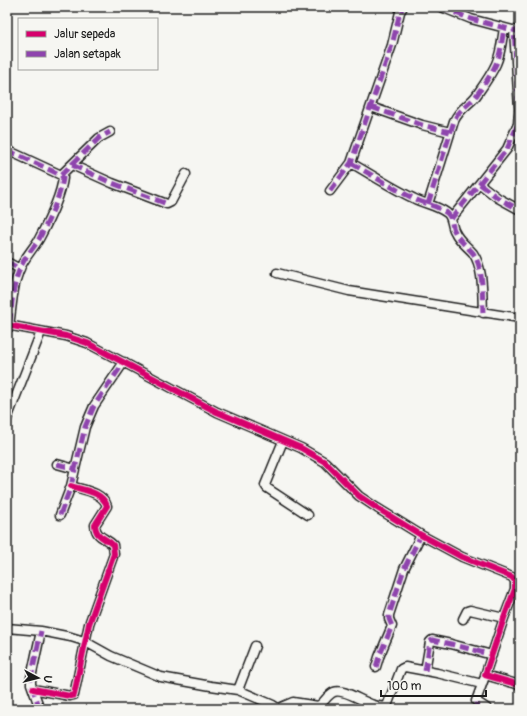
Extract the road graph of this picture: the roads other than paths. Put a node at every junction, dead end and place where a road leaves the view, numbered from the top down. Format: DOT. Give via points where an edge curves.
graph roads {
  1 [pos="403,7"];
  2 [pos="441,7"];
  3 [pos="456,10"];
  4 [pos="504,28"];
  5 [pos="517,31"];
  6 [pos="371,107"];
  7 [pos="519,125"];
  8 [pos="110,132"];
  9 [pos="450,132"];
  10 [pos="7,150"];
  11 [pos="351,163"];
  12 [pos="72,165"];
  13 [pos="186,174"];
  14 [pos="60,175"];
  15 [pos="480,184"];
  16 [pos="330,191"];
  17 [pos="428,204"];
  18 [pos="520,210"];
  19 [pos="452,219"];
  20 [pos="7,262"];
  21 [pos="20,269"];
  22 [pos="277,273"];
  23 [pos="483,313"];
  24 [pos="520,318"];
  25 [pos="8,326"];
  26 [pos="41,332"];
  27 [pos="124,362"];
  28 [pos="7,418"];
  29 [pos="283,441"];
  30 [pos="57,464"];
  31 [pos="74,469"];
  32 [pos="71,486"];
  33 [pos="60,515"];
  34 [pos="308,515"];
  35 [pos="421,535"];
  36 [pos="504,618"];
  37 [pos="463,619"];
  38 [pos="7,628"];
  39 [pos="41,632"];
  40 [pos="84,641"];
  41 [pos="255,646"];
  42 [pos="492,655"];
  43 [pos="376,667"];
  44 [pos="425,671"];
  45 [pos="485,675"];
  46 [pos="482,684"];
  47 [pos="520,686"];
  48 [pos="33,689"];
  49 [pos="238,690"];
  50 [pos="476,706"];
  51 [pos="40,709"];
  52 [pos="279,709"];
  53 [pos="488,709"];
  1 -- 6 [label="street"];
  2 -- 3 [label="street"];
  3 -- 4 [label="street" via="471,19"];
  4 -- 5 [label="street"];
  4 -- 9 [label="street" via="492,72 475,97 458,112"];
  5 -- 7 [label="street"];
  6 -- 9 [label="street"];
  6 -- 11 [label="street"];
  7 -- 15 [label="street" via="507,149"];
  8 -- 12 [label="street" via="99,138"];
  9 -- 17 [label="street"];
  10 -- 14 [label="street"];
  11 -- 16 [label="street"];
  11 -- 17 [label="street"];
  12 -- 13 [label="street" via="167,204 171,202"];
  12 -- 14 [label="street"];
  14 -- 21 [label="street" via="63,182 55,204 39,238"];
  15 -- 18 [label="street"];
  15 -- 19 [label="street"];
  17 -- 19 [label="street" via="443,211"];
  19 -- 23 [label="street" via="455,234 477,260"];
  20 -- 21 [label="street"];
  21 -- 25 [label="street" via="14,287"];
  22 -- 23 [label="street" via="348,291"];
  23 -- 24 [label="street"];
  25 -- 26 [label="street"];
  26 -- 27 [label="street" via="78,339"];
  26 -- 28 [label="street"];
  27 -- 29 [label="street" via="217,412"];
  27 -- 31 [label="street" via="94,406 84,427"];
  29 -- 34 [label="street" via="265,485"];
  29 -- 35 [label="street" via="302,448 325,462 359,496"];
  30 -- 31 [label="street"];
  31 -- 32 [label="street"];
  32 -- 33 [label="street"];
  32 -- 40 [label="street" via="99,496 105,501 106,506 95,528 97,534 109,541 114,549"];
  35 -- 36 [label="street" via="462,557 512,577 516,586"];
  35 -- 43 [label="street" via="404,569 389,615 392,626"];
  36 -- 37 [label="street" via="470,610"];
  36 -- 42 [label="street"];
  38 -- 39 [label="street"];
  39 -- 40 [label="street"];
  39 -- 48 [label="street" via="31,678"];
  40 -- 48 [label="street" via="74,695"];
  40 -- 49 [label="street" via="111,656 161,677"];
  41 -- 49 [label="street"];
  42 -- 44 [label="street" via="432,640"];
  42 -- 45 [label="street"];
  44 -- 46 [label="street"];
  44 -- 52 [label="street" via="402,669 387,706 363,702 340,691 332,693 320,706 292,702"];
  45 -- 46 [label="street"];
  45 -- 47 [label="street"];
  46 -- 50 [label="street"];
  48 -- 51 [label="street"];
  49 -- 52 [label="street"];
  50 -- 53 [label="street"];
}
